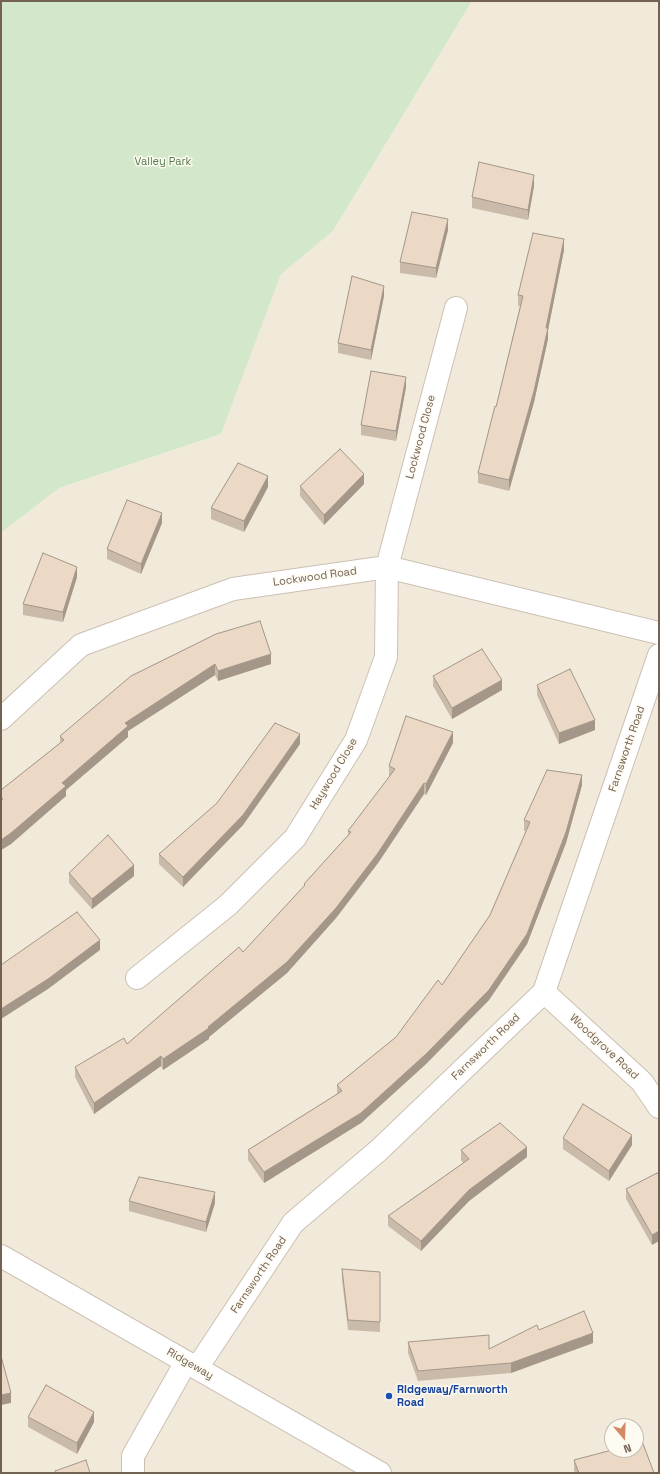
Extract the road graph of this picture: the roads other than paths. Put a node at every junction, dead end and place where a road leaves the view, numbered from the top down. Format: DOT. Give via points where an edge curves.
graph roads {
  1 [pos="456,308"];
  2 [pos="387,566"];
  3 [pos="659,633"];
  4 [pos="659,655"];
  5 [pos="1,719"];
  6 [pos="137,978"];
  7 [pos="544,992"];
  8 [pos="659,1107"];
  9 [pos="1,1256"];
  10 [pos="192,1365"];
  11 [pos="367,1470"];
  12 [pos="133,1473"];
  1 -- 2 [label="street, Lockwood Close"];
  2 -- 3 [label="street, Lockwood Road"];
  2 -- 5 [label="street, Lockwood Road" via="233,589 81,645"];
  2 -- 6 [label="street, Haywood Close" via="386,657 356,740 295,838 228,905"];
  4 -- 7 [label="street, Farnsworth Road"];
  7 -- 8 [label="street, Woodgrove Road" via="642,1082"];
  7 -- 10 [label="street, Farnsworth Road" via="379,1150 293,1223"];
  9 -- 10 [label="street, Ridgeway"];
  10 -- 11 [label="street, Ridgeway"];
  10 -- 12 [label="street, Farnsworth Road" via="133,1456"];
}
